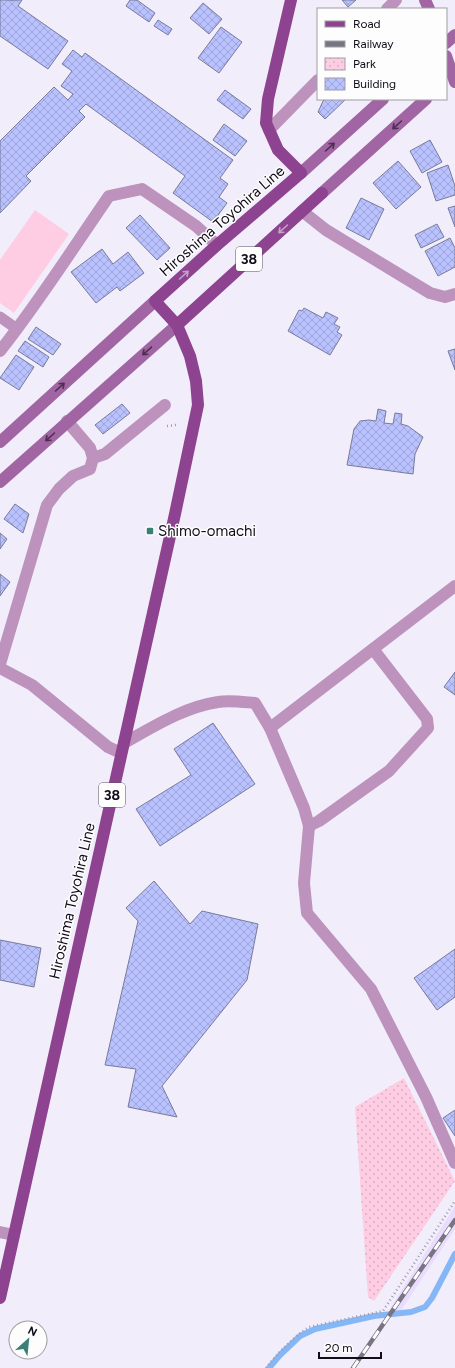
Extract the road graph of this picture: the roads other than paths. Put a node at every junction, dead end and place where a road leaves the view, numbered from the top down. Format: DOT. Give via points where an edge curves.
graph roads {
  1 [pos="291,0"];
  2 [pos="396,0"];
  3 [pos="388,8"];
  4 [pos="455,35"];
  5 [pos="447,42"];
  6 [pos="447,60"];
  7 [pos="452,77"];
  8 [pos="317,81"];
  9 [pos="382,100"];
  10 [pos="425,100"];
  11 [pos="269,130"];
  12 [pos="301,173"];
  13 [pos="322,193"];
  14 [pos="302,211"];
  15 [pos="217,245"];
  16 [pos="455,294"];
  17 [pos="156,301"];
  18 [pos="0,317"];
  19 [pos="177,325"];
  20 [pos="17,329"];
  21 [pos="0,350"];
  22 [pos="166,405"];
  23 [pos="67,421"];
  24 [pos="0,442"];
  25 [pos="93,458"];
  26 [pos="0,482"];
  27 [pos="455,586"];
  28 [pos="373,649"];
  29 [pos="0,664"];
  30 [pos="0,668"];
  31 [pos="270,728"];
  32 [pos="123,748"];
  33 [pos="309,826"];
  34 [pos="455,1163"];
  35 [pos="0,1232"];
  36 [pos="14,1235"];
  37 [pos="0,1298"];
  1 -- 11 [label="main road, Hiroshima Toyohira Line" via="268,99 266,123"];
  2 -- 3 [label="street"];
  4 -- 5 [label="street"];
  6 -- 7 [label="street"];
  8 -- 11 [label="street"];
  12 -- 9 [label="street, one-way"];
  10 -- 13 [label="street, one-way"];
  11 -- 12 [label="main road, Hiroshima Toyohira Line" via="278,150"];
  12 -- 15 [label="main road, Hiroshima Toyohira Line / 38"];
  13 -- 14 [label="main road, 38"];
  14 -- 16 [label="street" via="326,230 430,292 445,297"];
  14 -- 19 [label="main road, 38, one-way"];
  17 -- 15 [label="main road, Hiroshima Toyohira Line / 38, one-way"];
  15 -- 20 [label="street" via="196,226 142,189 109,196"];
  17 -- 19 [label="main road, Hiroshima Toyohira Line / 38"];
  24 -- 17 [label="street, one-way"];
  18 -- 20 [label="lane"];
  19 -- 23 [label="street, one-way"];
  19 -- 32 [label="main road, Hiroshima Toyohira Line / 38" via="190,356 198,405"];
  20 -- 21 [label="street"];
  22 -- 25 [label="street" via="105,454"];
  23 -- 25 [label="street" via="90,448"];
  23 -- 26 [label="street, one-way"];
  25 -- 29 [label="street" via="90,469 73,476 58,489 47,505"];
  27 -- 28 [label="street"];
  28 -- 31 [label="street"];
  28 -- 33 [label="street" via="427,719 428,728 389,771"];
  30 -- 32 [label="street" via="32,685 108,747"];
  31 -- 32 [label="street" via="255,703 218,702 190,710 156,725"];
  31 -- 33 [label="street" via="304,808"];
  32 -- 36 [label="main road, Hiroshima Toyohira Line / 38"];
  33 -- 34 [label="street" via="304,883 307,913 371,988 426,1097"];
  35 -- 36 [label="street"];
  36 -- 37 [label="main road, Hiroshima Toyohira Line / 38"];
}
